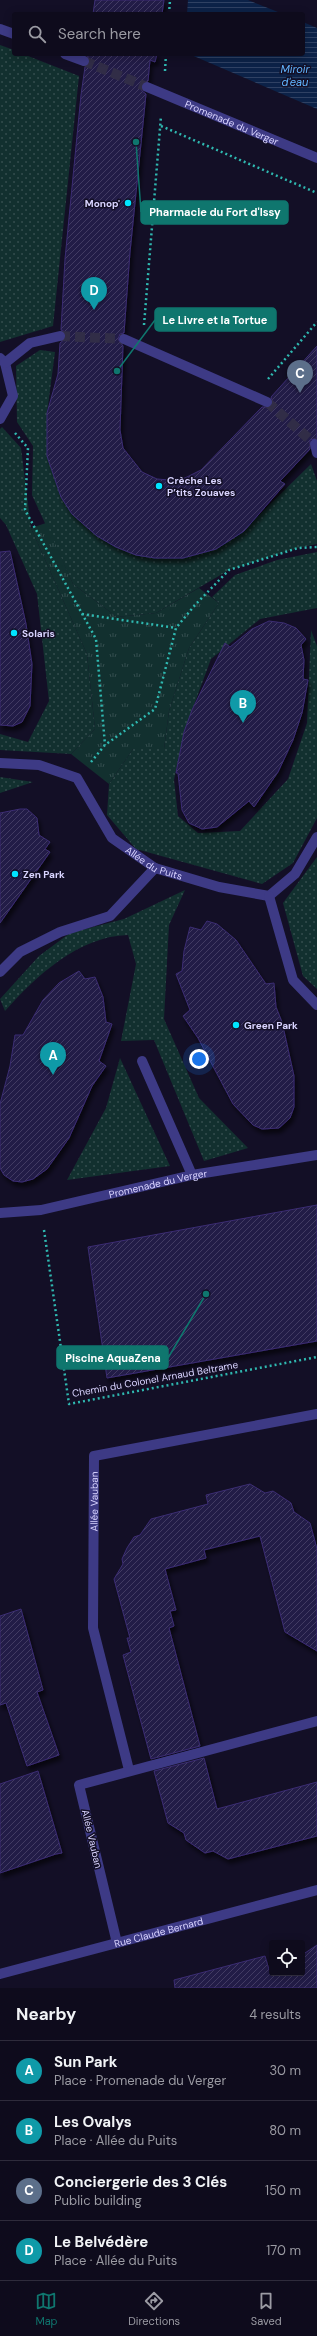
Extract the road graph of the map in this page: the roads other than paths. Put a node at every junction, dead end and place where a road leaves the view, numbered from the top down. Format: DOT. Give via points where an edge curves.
graph roads {
  1 [pos="0,29"];
  2 [pos="12,33"];
  3 [pos="70,56"];
  4 [pos="84,61"];
  5 [pos="147,87"];
  6 [pos="317,158"];
  7 [pos="60,336"];
  8 [pos="124,339"];
  9 [pos="3,360"];
  10 [pos="267,402"];
  11 [pos="1,418"];
  12 [pos="0,763"];
  13 [pos="317,836"];
  14 [pos="155,868"];
  15 [pos="269,896"];
  16 [pos="0,972"];
  17 [pos="317,1005"];
  18 [pos="142,1061"];
  19 [pos="317,1154"];
  20 [pos="192,1175"];
  21 [pos="0,1213"];
  22 [pos="317,1414"];
  23 [pos="317,1721"];
  24 [pos="129,1770"];
  25 [pos="317,1890"];
  26 [pos="117,1943"];
  27 [pos="0,1974"];
  1 -- 2 [label="street"];
  3 -- 4 [label="street"];
  5 -- 6 [label="street, Promenade du Verger"];
  7 -- 9 [label="street" via="30,343"];
  8 -- 10 [label="street"];
  9 -- 11 [label="street" via="13,396"];
  12 -- 14 [label="street, Allée du Puits" via="39,765 77,778 112,838"];
  13 -- 15 [label="street" via="295,874"];
  14 -- 15 [label="street, Allée du Puits" via="219,887"];
  14 -- 16 [label="street" via="110,916 60,932 20,952"];
  15 -- 17 [label="street" via="293,980"];
  18 -- 20 [label="street"];
  19 -- 20 [label="street, Promenade du Verger"];
  20 -- 21 [label="street, Promenade du Verger" via="41,1210"];
  22 -- 24 [label="street, Allée Vauban" via="94,1456 93,1628"];
  23 -- 24 [label="street, Allée Vauban"];
  24 -- 26 [label="street, Allée Vauban" via="79,1785"];
  25 -- 26 [label="street, Rue Claude Bernard"];
  26 -- 27 [label="street, Rue Claude Bernard"];
}
